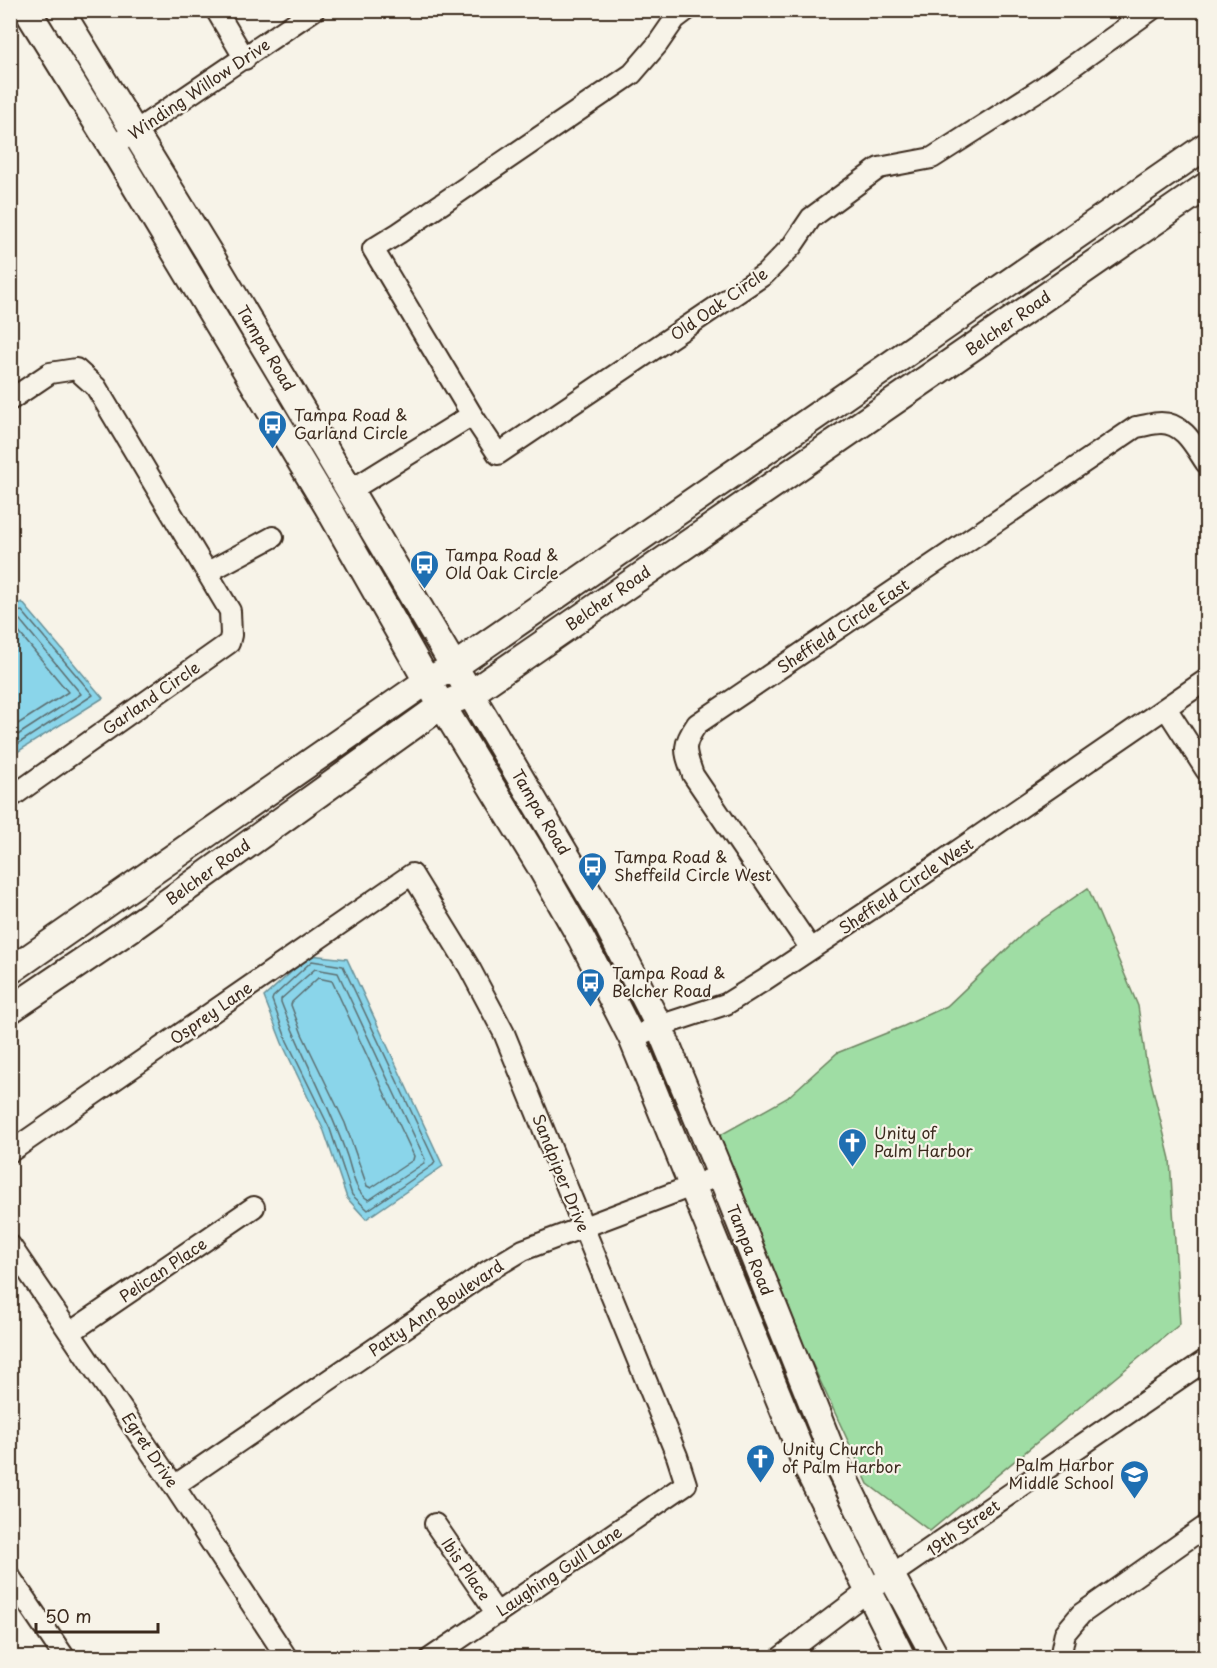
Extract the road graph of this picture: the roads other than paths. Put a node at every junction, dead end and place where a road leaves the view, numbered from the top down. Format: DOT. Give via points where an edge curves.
graph roads {
  1 [pos="27,10"];
  2 [pos="60,10"];
  3 [pos="216,10"];
  4 [pos="315,10"];
  5 [pos="687,10"];
  6 [pos="1151,10"];
  7 [pos="244,59"];
  8 [pos="136,132"];
  9 [pos="1206,146"];
  10 [pos="112,147"];
  11 [pos="1206,186"];
  12 [pos="10,400"];
  13 [pos="472,415"];
  14 [pos="1206,463"];
  15 [pos="351,490"];
  16 [pos="273,537"];
  17 [pos="208,572"];
  18 [pos="455,666"];
  19 [pos="1206,680"];
  20 [pos="427,681"];
  21 [pos="470,694"];
  22 [pos="442,705"];
  23 [pos="1166,708"];
  24 [pos="1206,770"];
  25 [pos="10,798"];
  26 [pos="412,874"];
  27 [pos="811,949"];
  28 [pos="10,971"];
  29 [pos="10,1010"];
  30 [pos="658,1026"];
  31 [pos="632,1038"];
  32 [pos="10,1152"];
  33 [pos="721,1175"];
  34 [pos="694,1186"];
  35 [pos="254,1207"];
  36 [pos="582,1226"];
  37 [pos="10,1245"];
  38 [pos="71,1332"];
  39 [pos="1206,1360"];
  40 [pos="686,1484"];
  41 [pos="174,1485"];
  42 [pos="435,1524"];
  43 [pos="1206,1526"];
  44 [pos="10,1577"];
  45 [pos="892,1577"];
  46 [pos="868,1591"];
  47 [pos="497,1614"];
  48 [pos="65,1658"];
  49 [pos="286,1658"];
  50 [pos="431,1658"];
  51 [pos="780,1658"];
  52 [pos="902,1658"];
  53 [pos="936,1658"];
  54 [pos="1060,1658"];
  1 -- 10 [label="main road, Tampa Road"];
  2 -- 8 [label="main road, Tampa Road"];
  3 -- 7 [label="street"];
  4 -- 7 [label="street, Winding Willow Drive"];
  5 -- 13 [label="street, Old Oak Circle" via="675,19 632,74 373,249"];
  6 -- 13 [label="street, Old Oak Circle" via="1042,88 933,158 879,168 811,218 792,246 765,274 498,454"];
  7 -- 8 [label="street, Winding Willow Drive"];
  8 -- 10 [label="street, Winding Willow Drive"];
  8 -- 15 [label="main road, Tampa Road"];
  9 -- 18 [label="main road, Belcher Road"];
  10 -- 20 [label="main road, Tampa Road" via="328,507"];
  11 -- 21 [label="main road, Belcher Road"];
  12 -- 17 [label="street, Garland Circle" via="50,373 76,369 96,387"];
  13 -- 15 [label="street"];
  14 -- 27 [label="street, Sheffield Circle East" via="1185,433 1176,427 1162,423 1136,427 697,724 685,751 693,775"];
  15 -- 18 [label="main road, Tampa Road"];
  16 -- 17 [label="street"];
  17 -- 25 [label="street, Garland Circle" via="230,611 229,643"];
  18 -- 20 [label="main road, Belcher Road"];
  18 -- 21 [label="main road, Tampa Road"];
  19 -- 23 [label="street"];
  20 -- 22 [label="main road, Tampa Road"];
  20 -- 28 [label="main road, Belcher Road"];
  21 -- 22 [label="main road, Belcher Road"];
  21 -- 30 [label="main road, Tampa Road" via="607,924"];
  22 -- 29 [label="main road, Belcher Road" via="133,927"];
  22 -- 31 [label="main road, Tampa Road" via="576,928"];
  23 -- 24 [label="street"];
  23 -- 27 [label="street, Sheffield Circle West"];
  26 -- 32 [label="street, Osprey Lane"];
  26 -- 36 [label="street, Sandpiper Drive" via="504,1033"];
  27 -- 30 [label="street, Sheffield Circle West" via="726,1004"];
  30 -- 31 [label="street, Sheffield Circle West"];
  30 -- 33 [label="main road, Tampa Road"];
  31 -- 34 [label="main road, Tampa Road"];
  33 -- 34 [label="street, Patty Ann Boulevard"];
  33 -- 45 [label="main road, Tampa Road" via="835,1460"];
  34 -- 36 [label="street, Patty Ann Boulevard"];
  34 -- 46 [label="main road, Tampa Road" via="808,1472"];
  35 -- 38 [label="street, Pelican Place"];
  36 -- 40 [label="street, Sandpiper Drive"];
  36 -- 41 [label="street, Patty Ann Boulevard" via="523,1250 488,1271"];
  37 -- 38 [label="street, Egret Drive"];
  38 -- 41 [label="street, Egret Drive"];
  39 -- 45 [label="street, 19th Street"];
  40 -- 47 [label="street, Laughing Gull Lane"];
  41 -- 49 [label="street, Egret Drive"];
  42 -- 47 [label="street, Ibis Place"];
  43 -- 54 [label="street" via="1081,1614 1065,1633"];
  44 -- 48 [label="street"];
  45 -- 46 [label="street, 19th Street"];
  45 -- 53 [label="main road, Tampa Road"];
  46 -- 51 [label="street, 19th Street"];
  46 -- 52 [label="main road, Tampa Road"];
  47 -- 50 [label="street, Laughing Gull Lane"];
}
